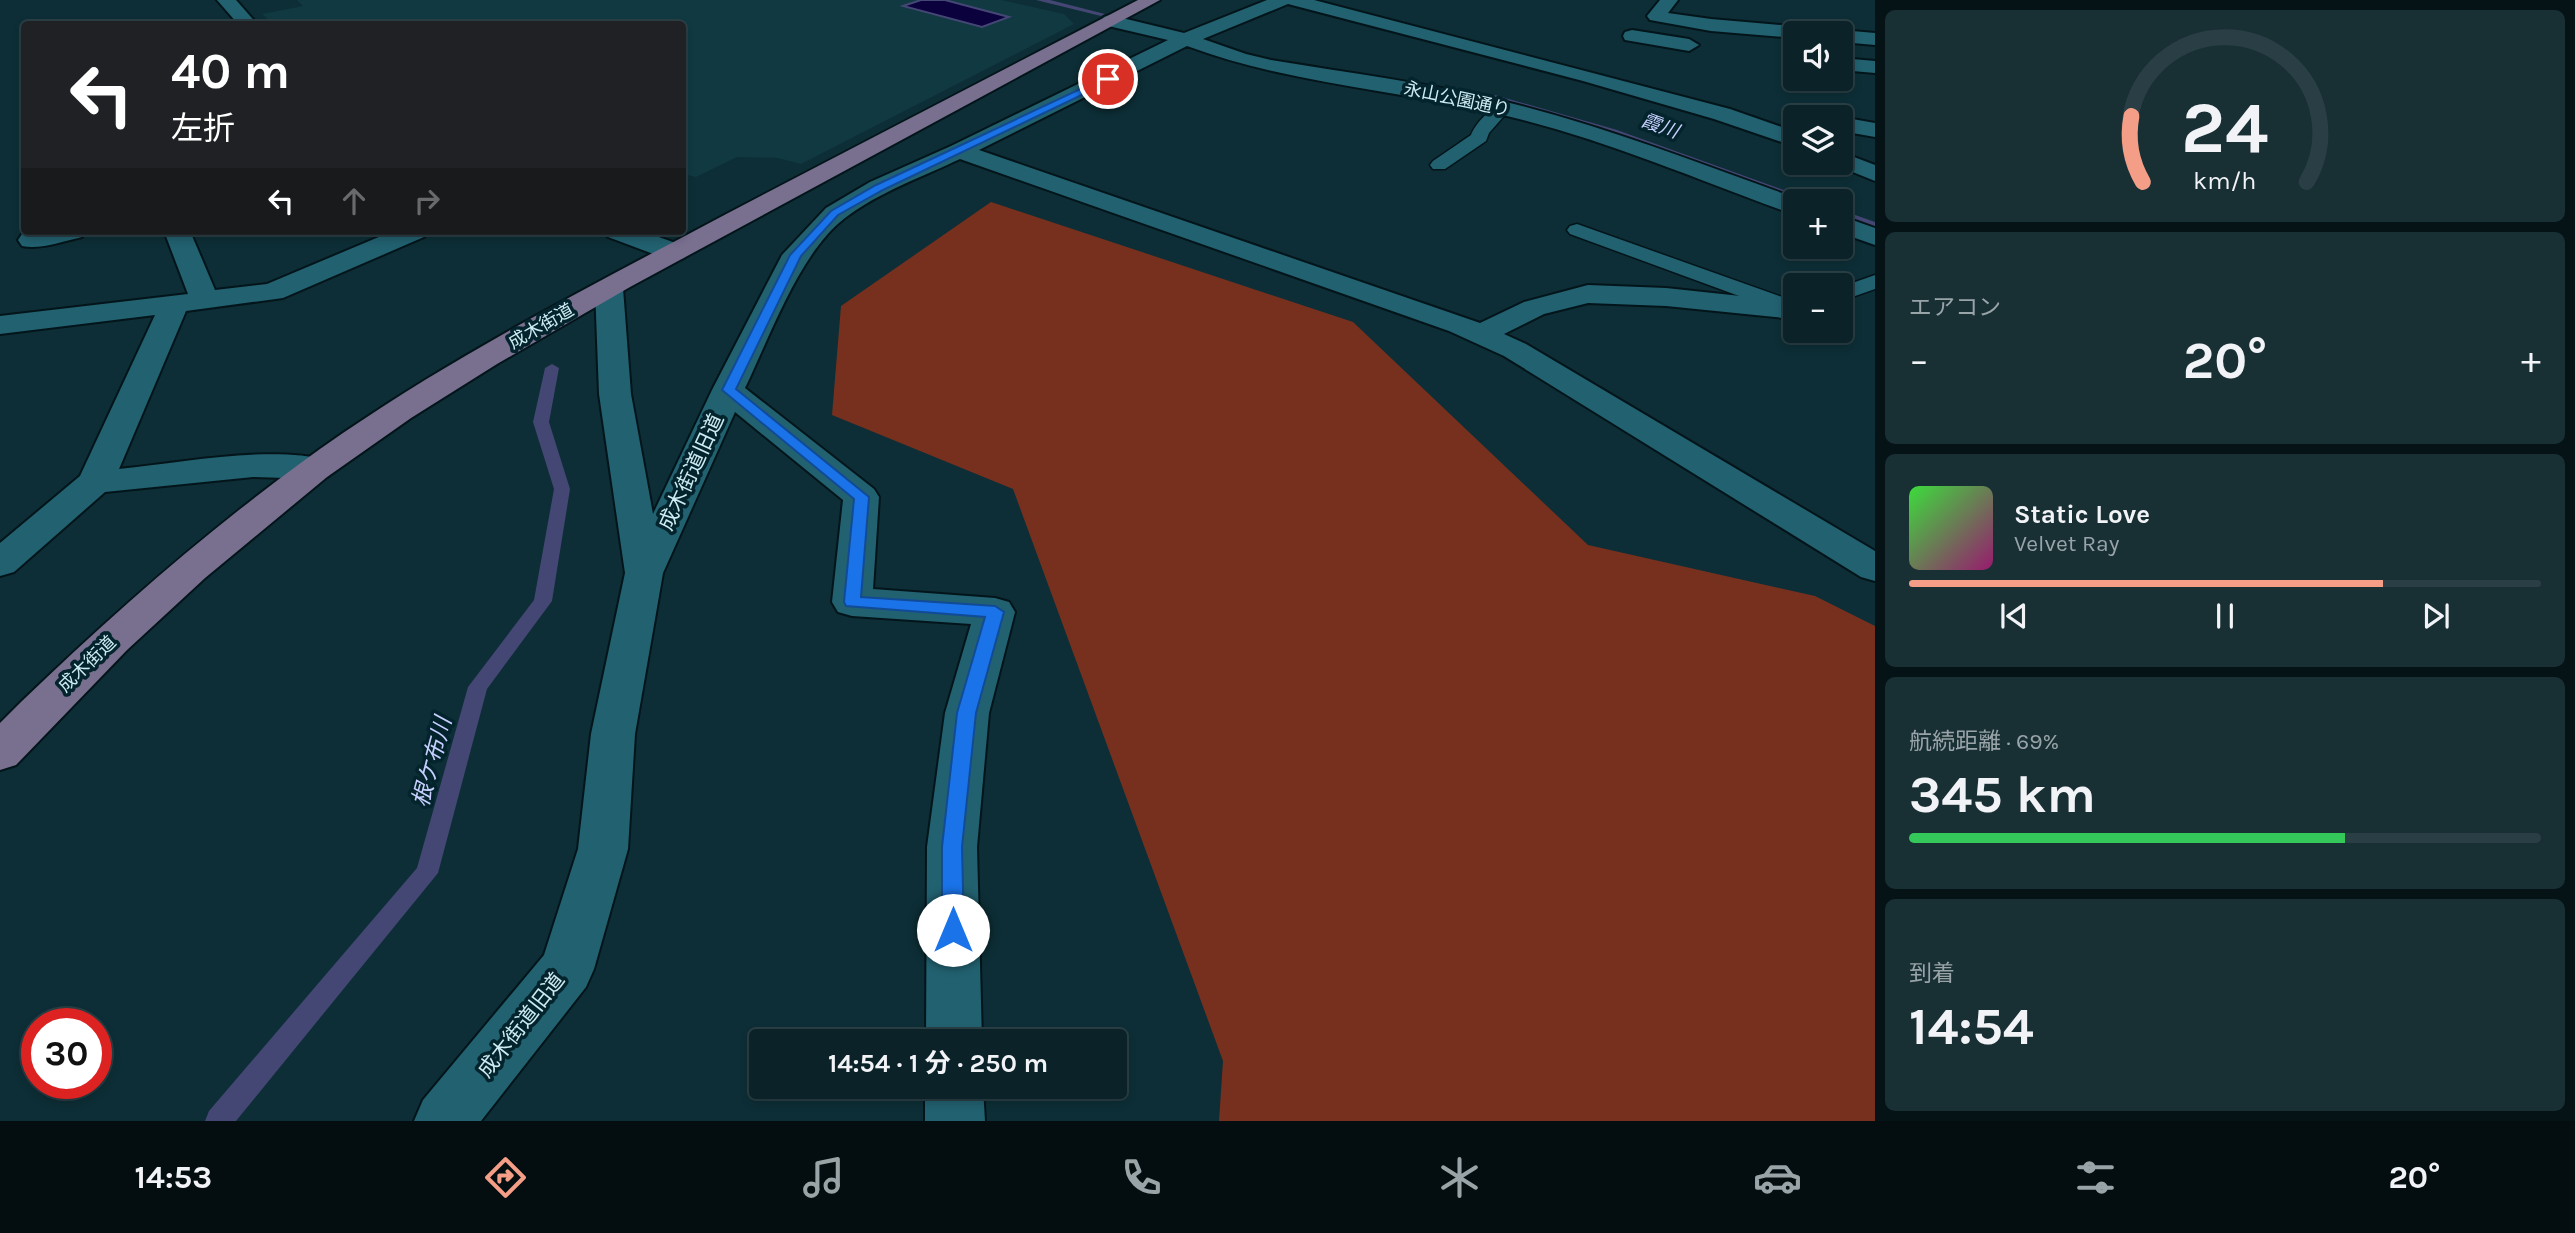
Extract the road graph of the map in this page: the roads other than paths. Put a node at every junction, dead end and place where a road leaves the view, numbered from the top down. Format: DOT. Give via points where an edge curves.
graph roads {
  1 [pos="226,0"];
  2 [pos="1151,0"];
  3 [pos="1283,0"];
  4 [pos="1293,0"];
  5 [pos="1669,0"];
  6 [pos="1656,16"];
  7 [pos="245,21"];
  8 [pos="1110,21"];
  9 [pos="1783,31"];
  10 [pos="1853,37"];
  11 [pos="1186,39"];
  12 [pos="1875,39"];
  13 [pos="1709,48"];
  14 [pos="1853,65"];
  15 [pos="1875,67"];
  16 [pos="1595,72"];
  17 [pos="1503,108"];
  18 [pos="1778,112"];
  19 [pos="1853,126"];
  20 [pos="1875,130"];
  21 [pos="1783,136"];
  22 [pos="959,151"];
  23 [pos="1853,164"];
  24 [pos="1439,165"];
  25 [pos="1875,174"];
  26 [pos="1783,202"];
  27 [pos="1853,229"];
  28 [pos="1577,230"];
  29 [pos="53,235"];
  30 [pos="178,235"];
  31 [pos="406,235"];
  32 [pos="628,235"];
  33 [pos="1875,237"];
  34 [pos="30,240"];
  35 [pos="674,252"];
  36 [pos="1875,282"];
  37 [pos="609,288"];
  38 [pos="1853,290"];
  39 [pos="190,302"];
  40 [pos="1783,306"];
  41 [pos="1783,309"];
  42 [pos="0,325"];
  43 [pos="1480,334"];
  44 [pos="729,390"];
  45 [pos="316,468"];
  46 [pos="95,482"];
  47 [pos="0,563"];
  48 [pos="1875,568"];
  49 [pos="644,573"];
  50 [pos="0,752"];
  51 [pos="954,1029"];
  52 [pos="954,1099"];
  53 [pos="444,1121"];
  54 [pos="955,1121"];
  1 -- 7 [label="street"];
  2 -- 8 [label="main road, 成木街道"];
  3 -- 11 [label="street, 成木街道旧道"];
  4 -- 16 [label="street"];
  5 -- 6 [label="street"];
  6 -- 9 [label="street"];
  6 -- 13 [label="street" via="1627,40"];
  8 -- 11 [label="street, 永山公園通り"];
  8 -- 35 [label="main road, 成木街道"];
  10 -- 12 [label="street"];
  11 -- 17 [label="street, 永山公園通り" via="1271,66"];
  11 -- 22 [label="street, 成木街道旧道"];
  14 -- 15 [label="street"];
  16 -- 18 [label="street"];
  16 -- 21 [label="street"];
  17 -- 24 [label="lane" via="1480,137"];
  17 -- 26 [label="street, 永山公園通り" via="1606,138"];
  19 -- 20 [label="street"];
  22 -- 43 [label="street"];
  22 -- 44 [label="street, 成木街道旧道" via="879,187 835,213 796,255"];
  23 -- 25 [label="street"];
  27 -- 33 [label="street"];
  28 -- 40 [label="lane"];
  29 -- 34 [label="street"];
  30 -- 39 [label="street"];
  31 -- 39 [label="street" via="273,292"];
  32 -- 35 [label="street"];
  35 -- 37 [label="main road, 成木街道"];
  36 -- 38 [label="lane"];
  37 -- 45 [label="main road, 成木街道" via="466,370"];
  37 -- 49 [label="street" via="615,394"];
  39 -- 42 [label="street"];
  39 -- 46 [label="street"];
  41 -- 43 [label="street" via="1588,294 1534,308"];
  43 -- 48 [label="street" via="1515,350"];
  44 -- 49 [label="street, 成木街道旧道"];
  44 -- 51 [label="street" via="862,497 852,602 995,612 967,713 952,847"];
  45 -- 46 [label="street" via="253,466"];
  45 -- 50 [label="main road, 成木街道" via="227,538 117,635"];
  46 -- 47 [label="street"];
  49 -- 53 [label="street, 成木街道旧道" via="613,734 603,849 567,969"];
  52 -- 54 [label="street"];
}
